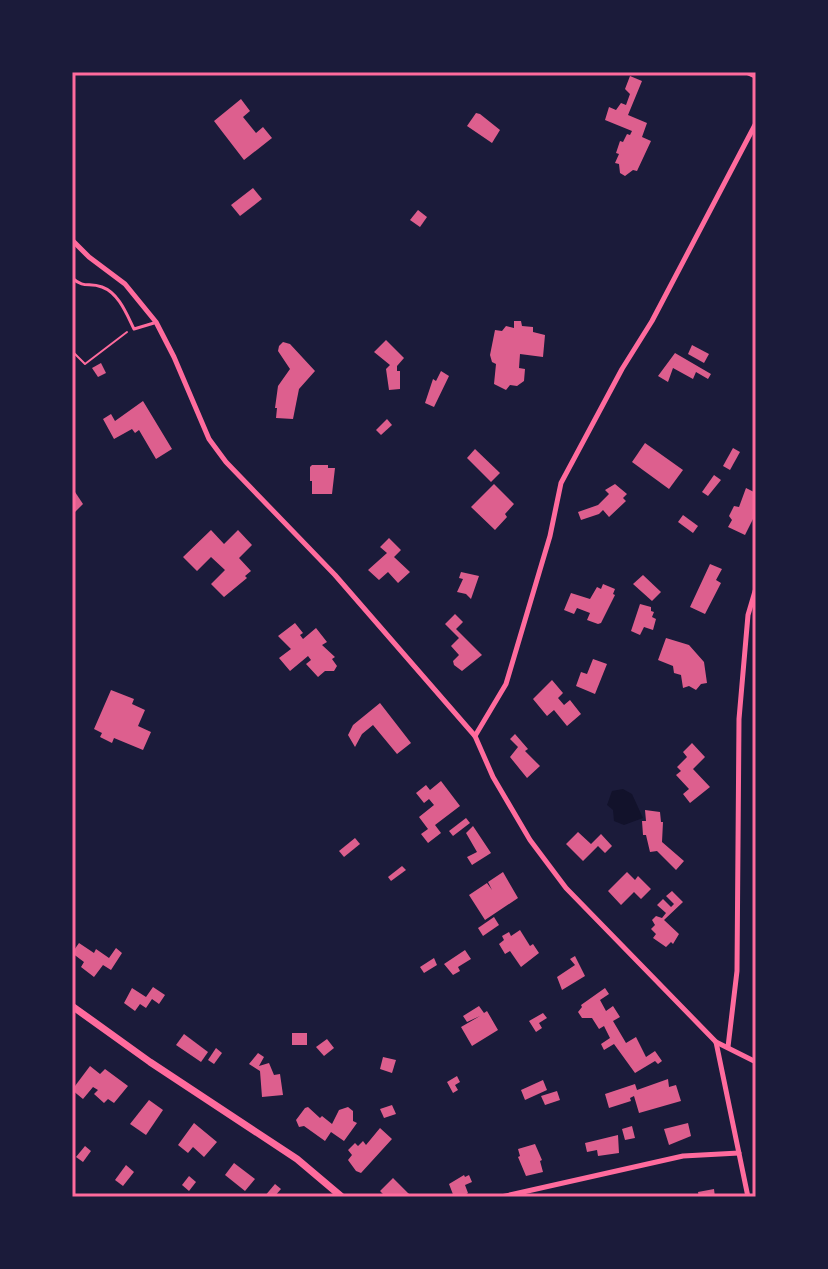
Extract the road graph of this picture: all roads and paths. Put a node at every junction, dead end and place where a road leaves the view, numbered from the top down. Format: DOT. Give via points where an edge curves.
graph roads {
  1 [pos="743,72"];
  2 [pos="756,78"];
  3 [pos="756,123"];
  4 [pos="72,240"];
  5 [pos="72,278"];
  6 [pos="156,322"];
  7 [pos="133,327"];
  8 [pos="72,351"];
  9 [pos="756,588"];
  10 [pos="475,736"];
  11 [pos="72,1006"];
  12 [pos="716,1042"];
  13 [pos="728,1047"];
  14 [pos="756,1062"];
  15 [pos="739,1153"];
  16 [pos="342,1197"];
  17 [pos="501,1197"];
  18 [pos="748,1197"];
  1 -- 2 [label="path"];
  3 -- 10 [label="street" via="561,483 506,684"];
  4 -- 6 [label="street" via="125,284"];
  5 -- 7 [label="lane" via="110,292"];
  6 -- 7 [label="lane"];
  6 -- 10 [label="street" via="209,439 226,462 335,575"];
  7 -- 8 [label="path" via="85,364"];
  9 -- 13 [label="street" via="748,615 739,719 737,971"];
  10 -- 12 [label="street" via="530,840 566,888"];
  11 -- 16 [label="main road" via="297,1159"];
  12 -- 13 [label="street"];
  12 -- 15 [label="street"];
  13 -- 14 [label="street"];
  15 -- 17 [label="street" via="683,1156"];
  15 -- 18 [label="street"];
}
